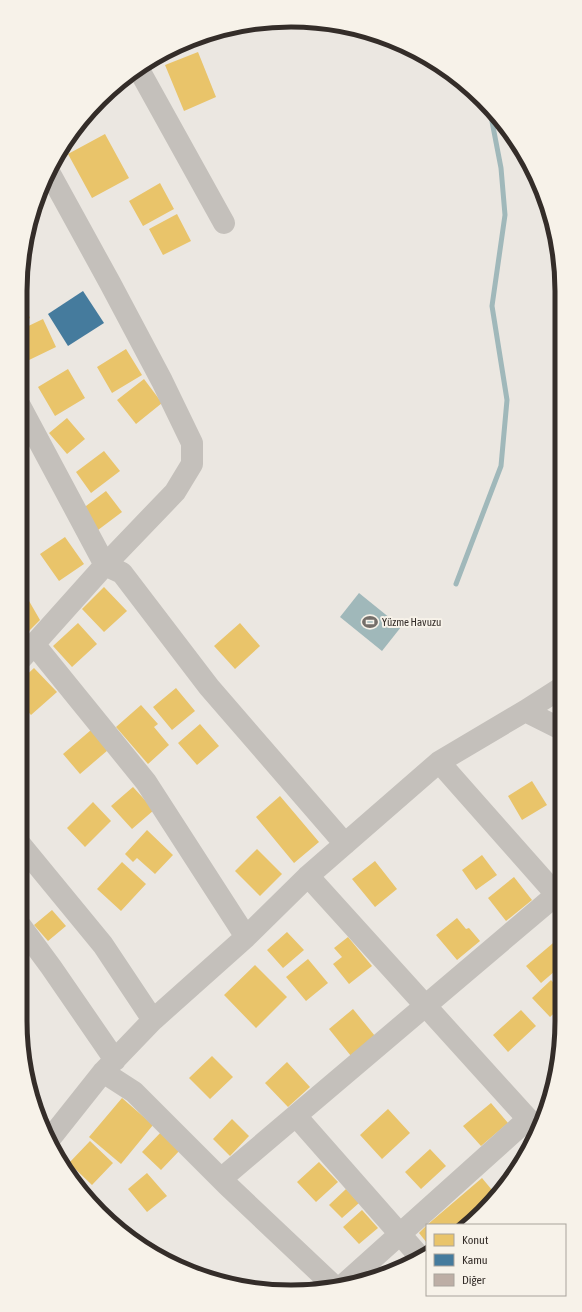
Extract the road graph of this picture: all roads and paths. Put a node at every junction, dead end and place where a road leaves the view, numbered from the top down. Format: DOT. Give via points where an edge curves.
graph roads {
  1 [pos="141,73"];
  2 [pos="52,178"];
  3 [pos="224,223"];
  4 [pos="27,419"];
  5 [pos="105,565"];
  6 [pos="34,644"];
  7 [pos="27,652"];
  8 [pos="555,692"];
  9 [pos="525,711"];
  10 [pos="555,726"];
  11 [pos="439,762"];
  12 [pos="345,844"];
  13 [pos="27,853"];
  14 [pos="308,876"];
  15 [pos="555,893"];
  16 [pos="555,901"];
  17 [pos="27,934"];
  18 [pos="246,937"];
  19 [pos="426,1005"];
  20 [pos="153,1020"];
  21 [pos="109,1066"];
  22 [pos="296,1116"];
  23 [pos="533,1124"];
  24 [pos="53,1135"];
  25 [pos="221,1179"];
  26 [pos="400,1234"];
  27 [pos="417,1253"];
  28 [pos="351,1278"];
  29 [pos="330,1282"];
  1 -- 3 [label="street"];
  2 -- 5 [label="street" via="162,381 192,443 192,464 175,492"];
  4 -- 5 [label="street"];
  5 -- 6 [label="street"];
  5 -- 12 [label="street" via="122,573 209,687"];
  6 -- 7 [label="street"];
  6 -- 18 [label="street" via="146,782"];
  8 -- 9 [label="street"];
  9 -- 10 [label="street"];
  9 -- 11 [label="street"];
  11 -- 12 [label="street"];
  11 -- 15 [label="street"];
  12 -- 14 [label="street"];
  13 -- 20 [label="street" via="103,945"];
  14 -- 18 [label="street"];
  14 -- 19 [label="street"];
  16 -- 19 [label="street"];
  17 -- 21 [label="street" via="51,967"];
  18 -- 20 [label="street"];
  19 -- 22 [label="street"];
  19 -- 23 [label="street"];
  20 -- 21 [label="street"];
  21 -- 24 [label="street"];
  21 -- 25 [label="street"];
  22 -- 25 [label="street"];
  22 -- 26 [label="street"];
  23 -- 26 [label="street"];
  25 -- 29 [label="street"];
  26 -- 27 [label="street"];
  26 -- 28 [label="street"];
}
